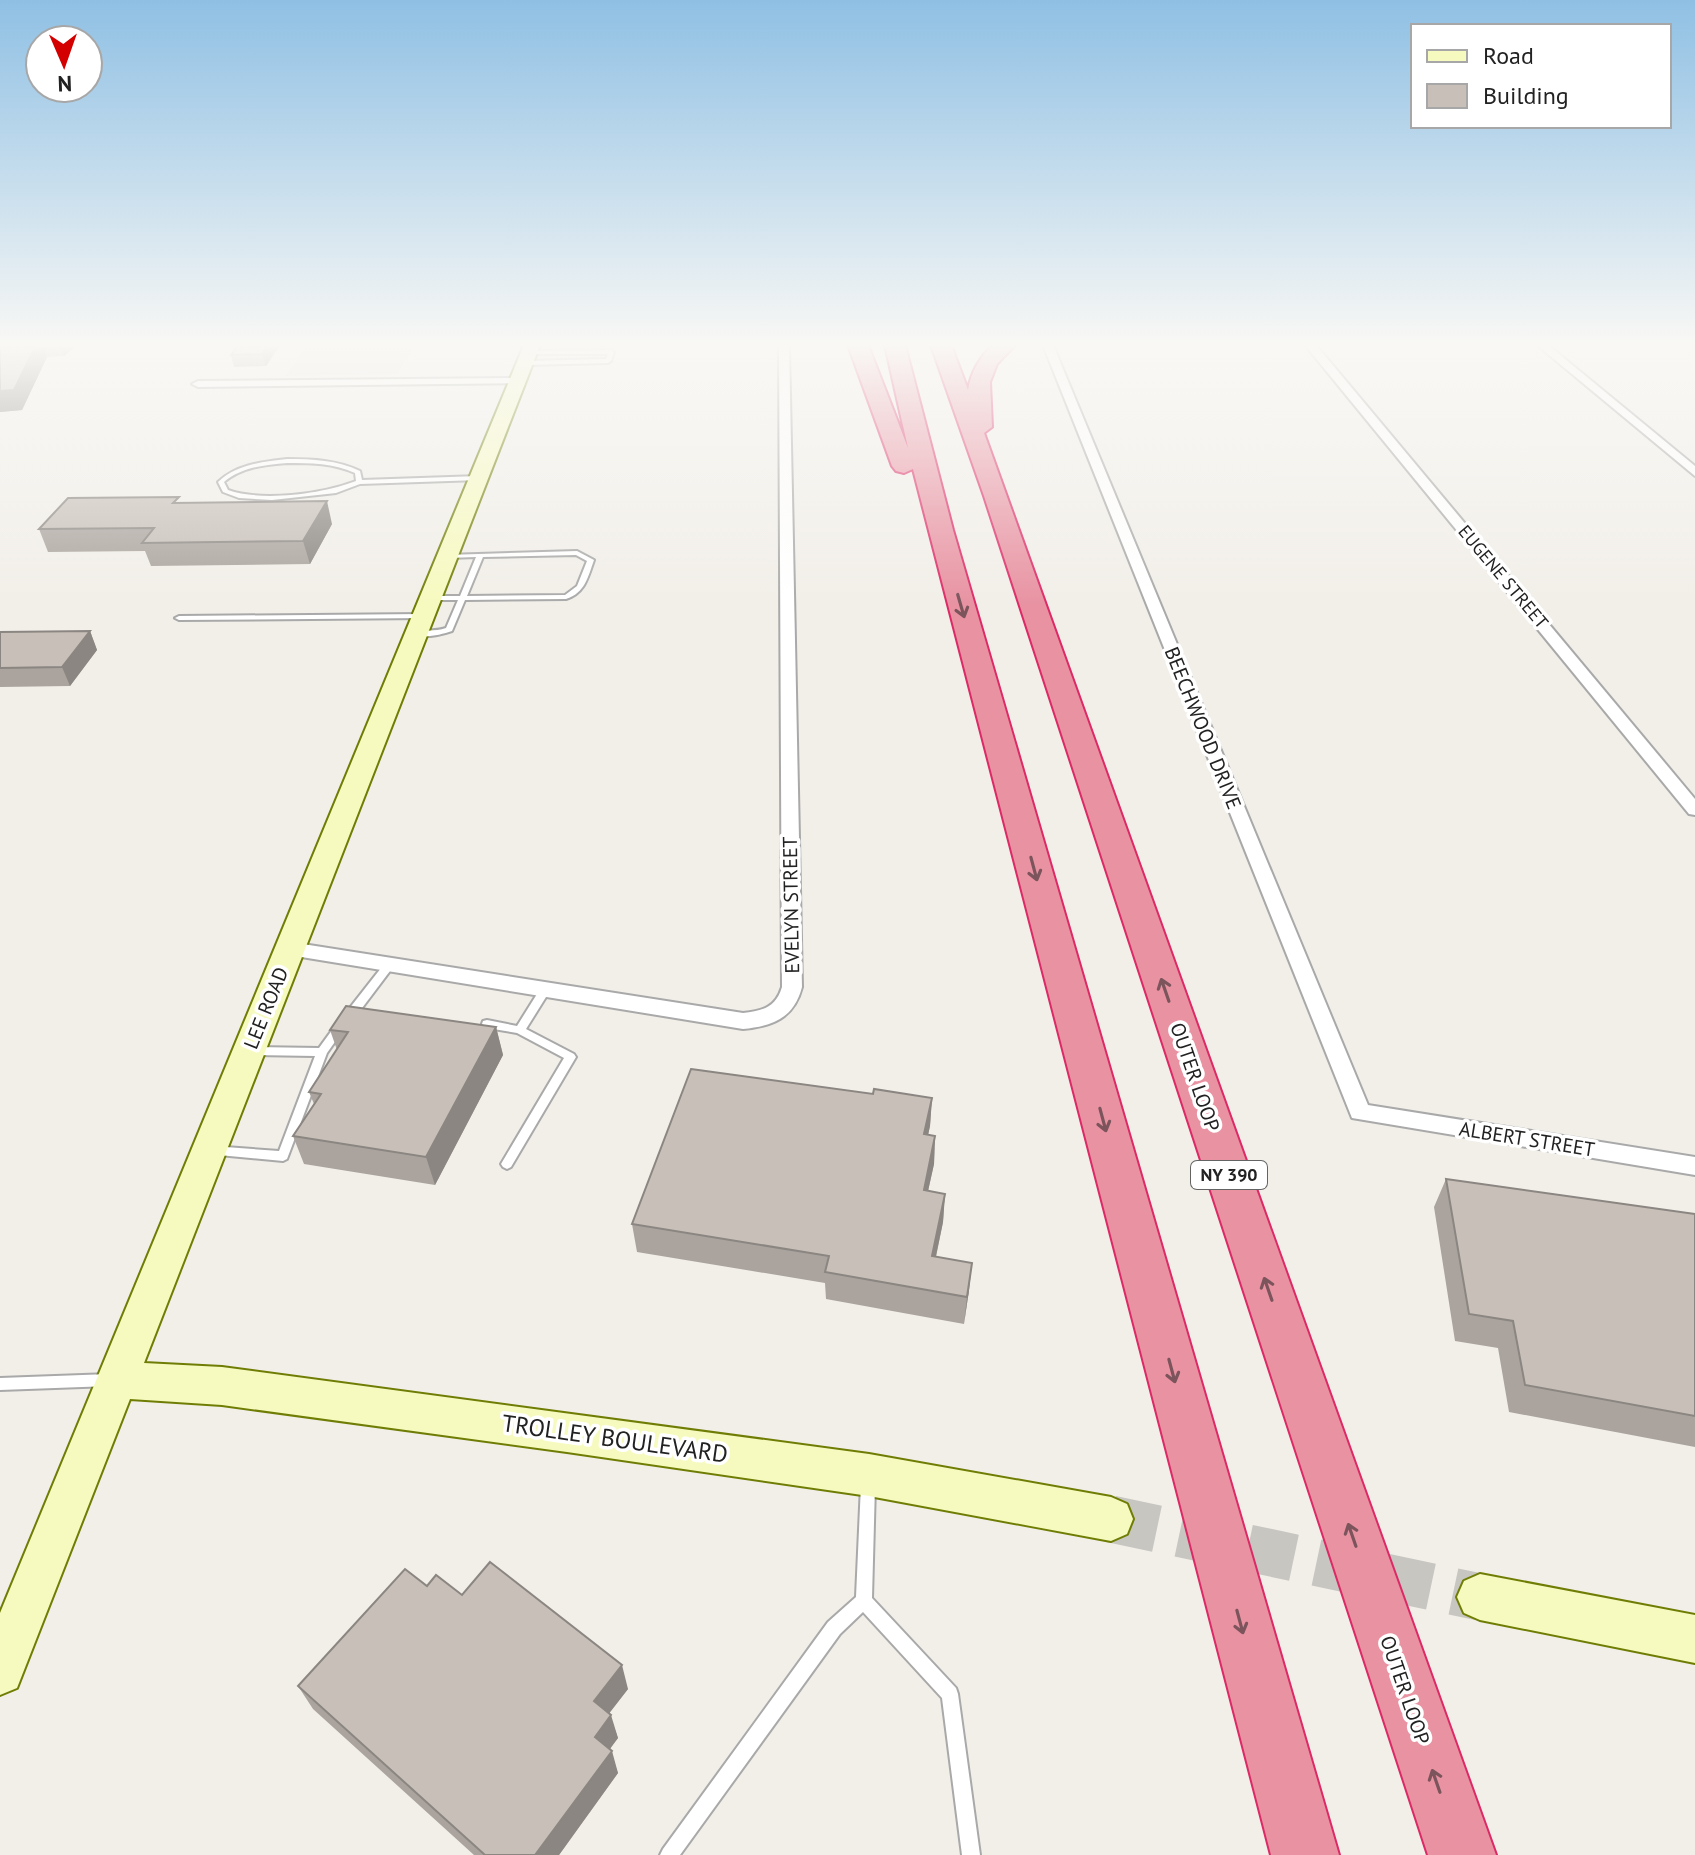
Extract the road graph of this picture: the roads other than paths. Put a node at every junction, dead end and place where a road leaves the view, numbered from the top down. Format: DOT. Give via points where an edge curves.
graph roads {
  1 [pos="497,432"];
  2 [pos="785,432"];
  3 [pos="892,432"];
  4 [pos="916,432"];
  5 [pos="973,432"];
  6 [pos="983,432"];
  7 [pos="1083,432"];
  8 [pos="1382,432"];
  9 [pos="1646,432"];
  10 [pos="1695,472"];
  11 [pos="479,478"];
  12 [pos="359,482"];
  13 [pos="996,496"];
  14 [pos="940,530"];
  15 [pos="448,556"];
  16 [pos="480,556"];
  17 [pos="464,597"];
  18 [pos="424,616"];
  19 [pos="179,618"];
  20 [pos="1695,810"];
  21 [pos="290,949"];
  22 [pos="389,965"];
  23 [pos="546,989"];
  24 [pos="487,1024"];
  25 [pos="520,1030"];
  26 [pos="249,1050"];
  27 [pos="322,1052"];
  28 [pos="1360,1112"];
  29 [pos="211,1151"];
  30 [pos="507,1164"];
  31 [pos="1695,1166"];
  32 [pos="117,1380"];
  33 [pos="0,1384"];
  34 [pos="869,1475"];
  35 [pos="1111,1519"];
  36 [pos="1480,1597"];
  37 [pos="864,1601"];
  38 [pos="1695,1639"];
  39 [pos="0,1671"];
  40 [pos="669,1855"];
  41 [pos="971,1855"];
  42 [pos="1305,1855"];
  43 [pos="1462,1855"];
  1 -- 11 [label="street, LEE ROAD"];
  2 -- 23 [label="street, EVELYN STREET" via="789,1001 763,1020 743,1021"];
  3 -- 14 [label="highway" via="914,499"];
  4 -- 14 [label="highway"];
  5 -- 13 [label="highway, OUTER LOOP / NY 390"];
  6 -- 13 [label="highway"];
  7 -- 28 [label="street, BEECHWOOD DRIVE"];
  8 -- 20 [label="street, EUGENE STREET"];
  9 -- 10 [label="street"];
  11 -- 12 [label="lane"];
  11 -- 15 [label="street, LEE ROAD"];
  12 -- 12 [label="lane" via="336,491 272,498 239,496 225,491 221,482 242,468 302,462 347,464 358,472"];
  43 -- 13 [label="highway, OUTER LOOP / NY 390, one-way"];
  14 -- 42 [label="highway, one-way"];
  15 -- 16 [label="lane"];
  15 -- 18 [label="street, LEE ROAD"];
  16 -- 17 [label="lane"];
  16 -- 17 [label="lane" via="577,553 591,560 576,594"];
  17 -- 18 [label="lane"];
  17 -- 18 [label="lane" via="446,632"];
  18 -- 19 [label="lane"];
  18 -- 21 [label="street, LEE ROAD"];
  21 -- 22 [label="street, EVELYN STREET"];
  21 -- 26 [label="street, LEE ROAD"];
  22 -- 23 [label="street, EVELYN STREET"];
  22 -- 27 [label="lane"];
  23 -- 25 [label="lane"];
  24 -- 25 [label="lane"];
  25 -- 30 [label="lane" via="570,1057"];
  26 -- 27 [label="lane"];
  26 -- 29 [label="street, LEE ROAD"];
  27 -- 29 [label="lane" via="283,1156"];
  28 -- 31 [label="street, ALBERT STREET"];
  29 -- 32 [label="street, LEE ROAD"];
  32 -- 33 [label="lane"];
  32 -- 34 [label="street, TROLLEY BOULEVARD" via="222,1386"];
  32 -- 39 [label="street, LEE ROAD"];
  34 -- 35 [label="street, TROLLEY BOULEVARD"];
  34 -- 37 [label="lane"];
  36 -- 38 [label="street"];
  37 -- 40 [label="lane" via="834,1628"];
  37 -- 41 [label="lane" via="950,1694"];
}
